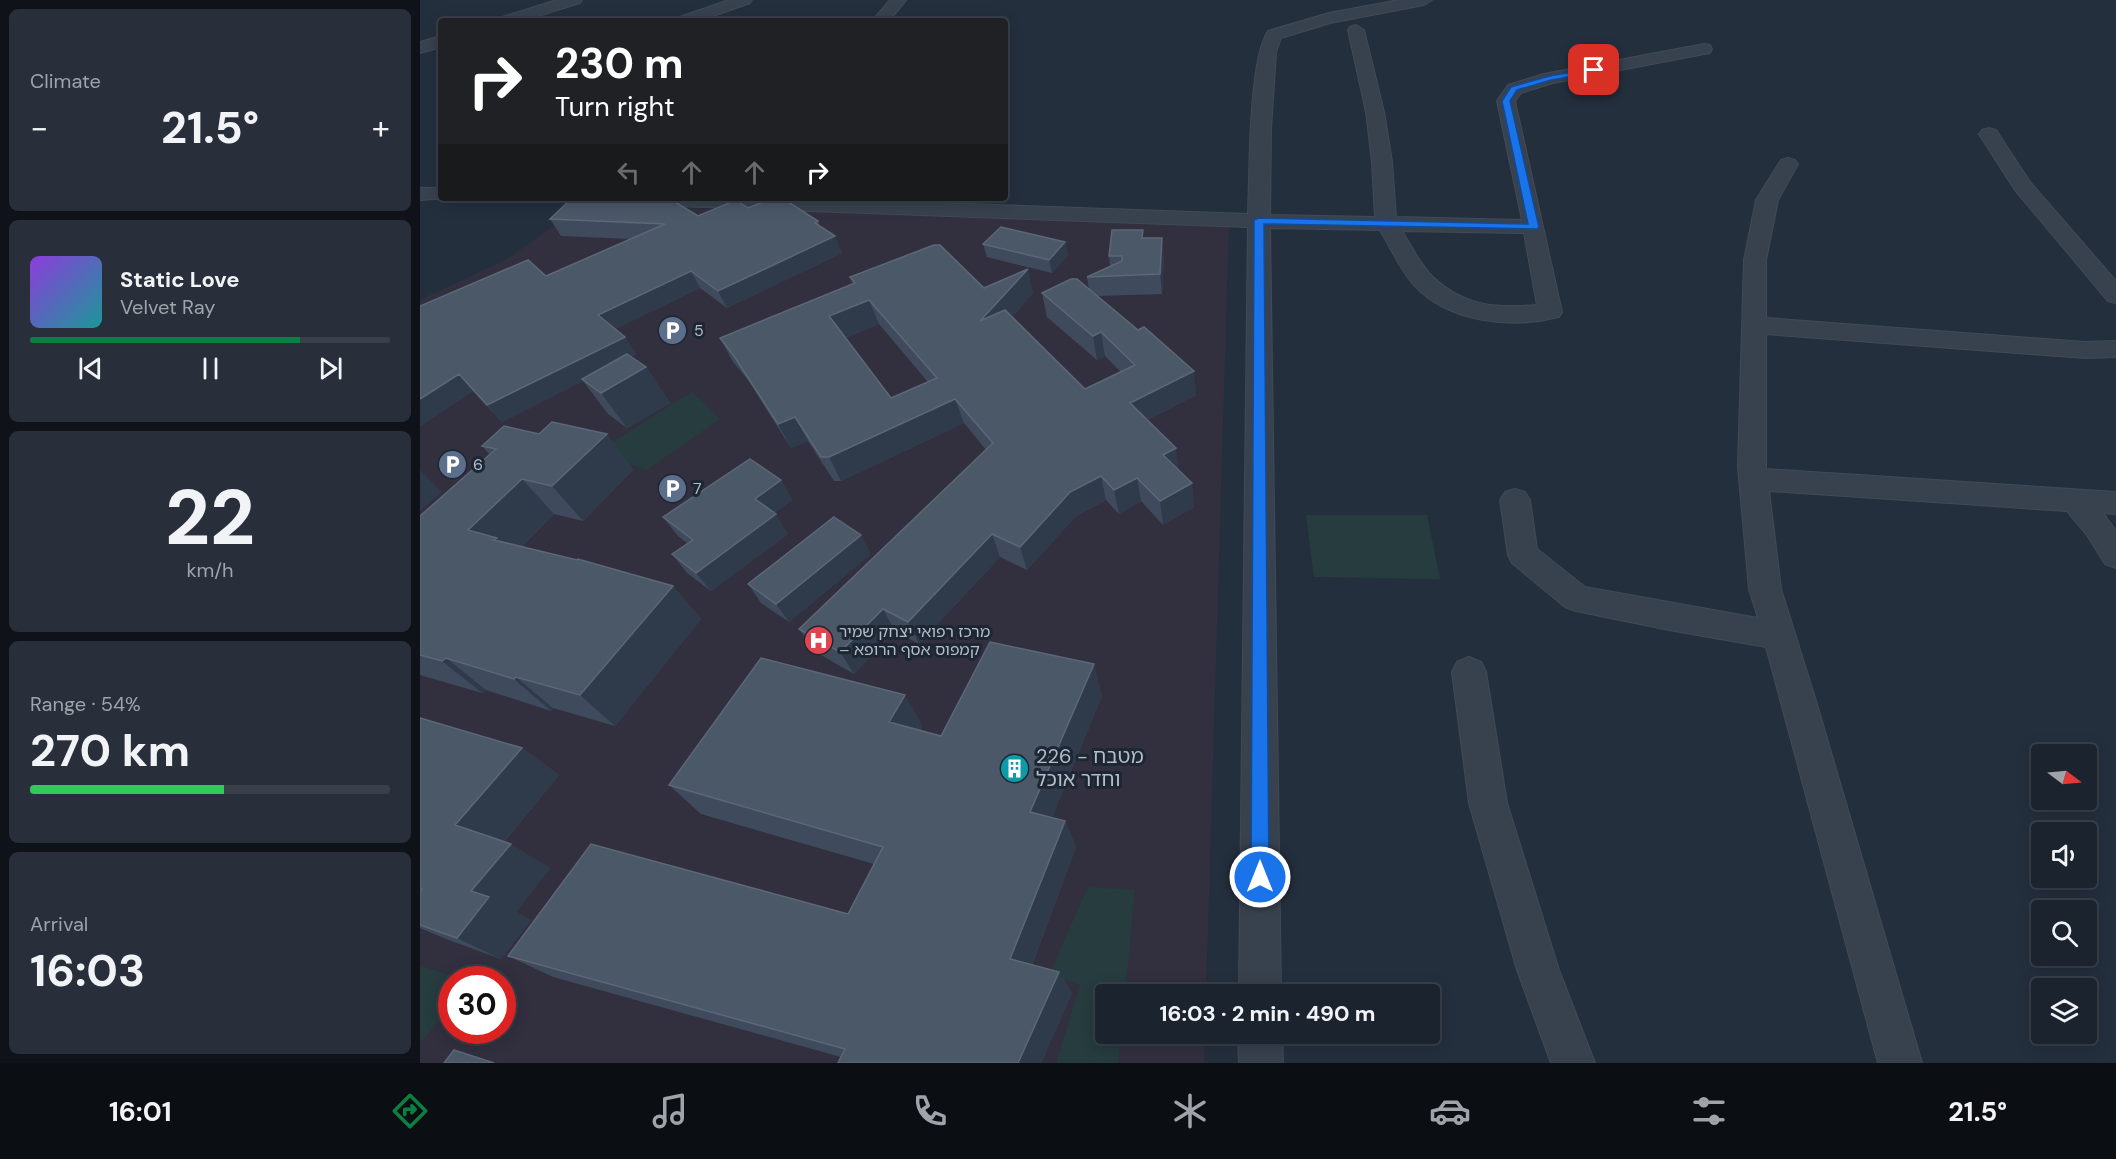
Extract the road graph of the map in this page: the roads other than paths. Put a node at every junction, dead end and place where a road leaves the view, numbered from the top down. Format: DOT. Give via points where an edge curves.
graph roads {
  1 [pos="574,0"];
  2 [pos="744,0"];
  3 [pos="898,0"];
  4 [pos="1424,0"];
  5 [pos="515,18"];
  6 [pos="692,18"];
  7 [pos="883,18"];
  8 [pos="1356,30"];
  9 [pos="438,42"];
  10 [pos="420,48"];
  11 [pos="1704,49"];
  12 [pos="1989,134"];
  13 [pos="1788,165"];
  14 [pos="420,194"];
  15 [pos="438,194"];
  16 [pos="767,201"];
  17 [pos="1259,220"];
  18 [pos="1386,223"];
  19 [pos="1534,227"];
  20 [pos="2116,296"];
  21 [pos="1752,325"];
  22 [pos="2116,349"];
  23 [pos="1753,479"];
  24 [pos="1515,500"];
  25 [pos="2077,502"];
  26 [pos="2116,503"];
  27 [pos="2116,556"];
  28 [pos="1779,635"];
  29 [pos="1469,672"];
  30 [pos="1260,984"];
  31 [pos="1260,1044"];
  32 [pos="1260,1063"];
  33 [pos="1573,1063"];
  34 [pos="1900,1063"];
  1 -- 5 [label="street"];
  2 -- 6 [label="street"];
  3 -- 7 [label="street"];
  4 -- 17 [label="street" via="1310,23 1274,35 1266,52"];
  8 -- 18 [label="street" via="1375,112"];
  9 -- 10 [label="street"];
  11 -- 19 [label="street" via="1550,78 1514,89 1506,101"];
  12 -- 20 [label="street" via="2022,186"];
  13 -- 21 [label="street" via="1767,200 1755,260"];
  14 -- 15 [label="street"];
  16 -- 17 [label="street"];
  17 -- 18 [label="street"];
  17 -- 30 [label="street"];
  18 -- 19 [label="street"];
  18 -- 19 [label="street" via="1423,281 1449,300 1497,315 1550,312"];
  21 -- 22 [label="street" via="2085,350"];
  21 -- 23 [label="street"];
  23 -- 25 [label="street"];
  23 -- 28 [label="street" via="1765,589"];
  24 -- 28 [label="street" via="1524,555 1576,598"];
  25 -- 26 [label="street"];
  25 -- 27 [label="street"];
  28 -- 34 [label="street"];
  29 -- 33 [label="street" via="1488,803 1538,970"];
  31 -- 32 [label="street"];
}
